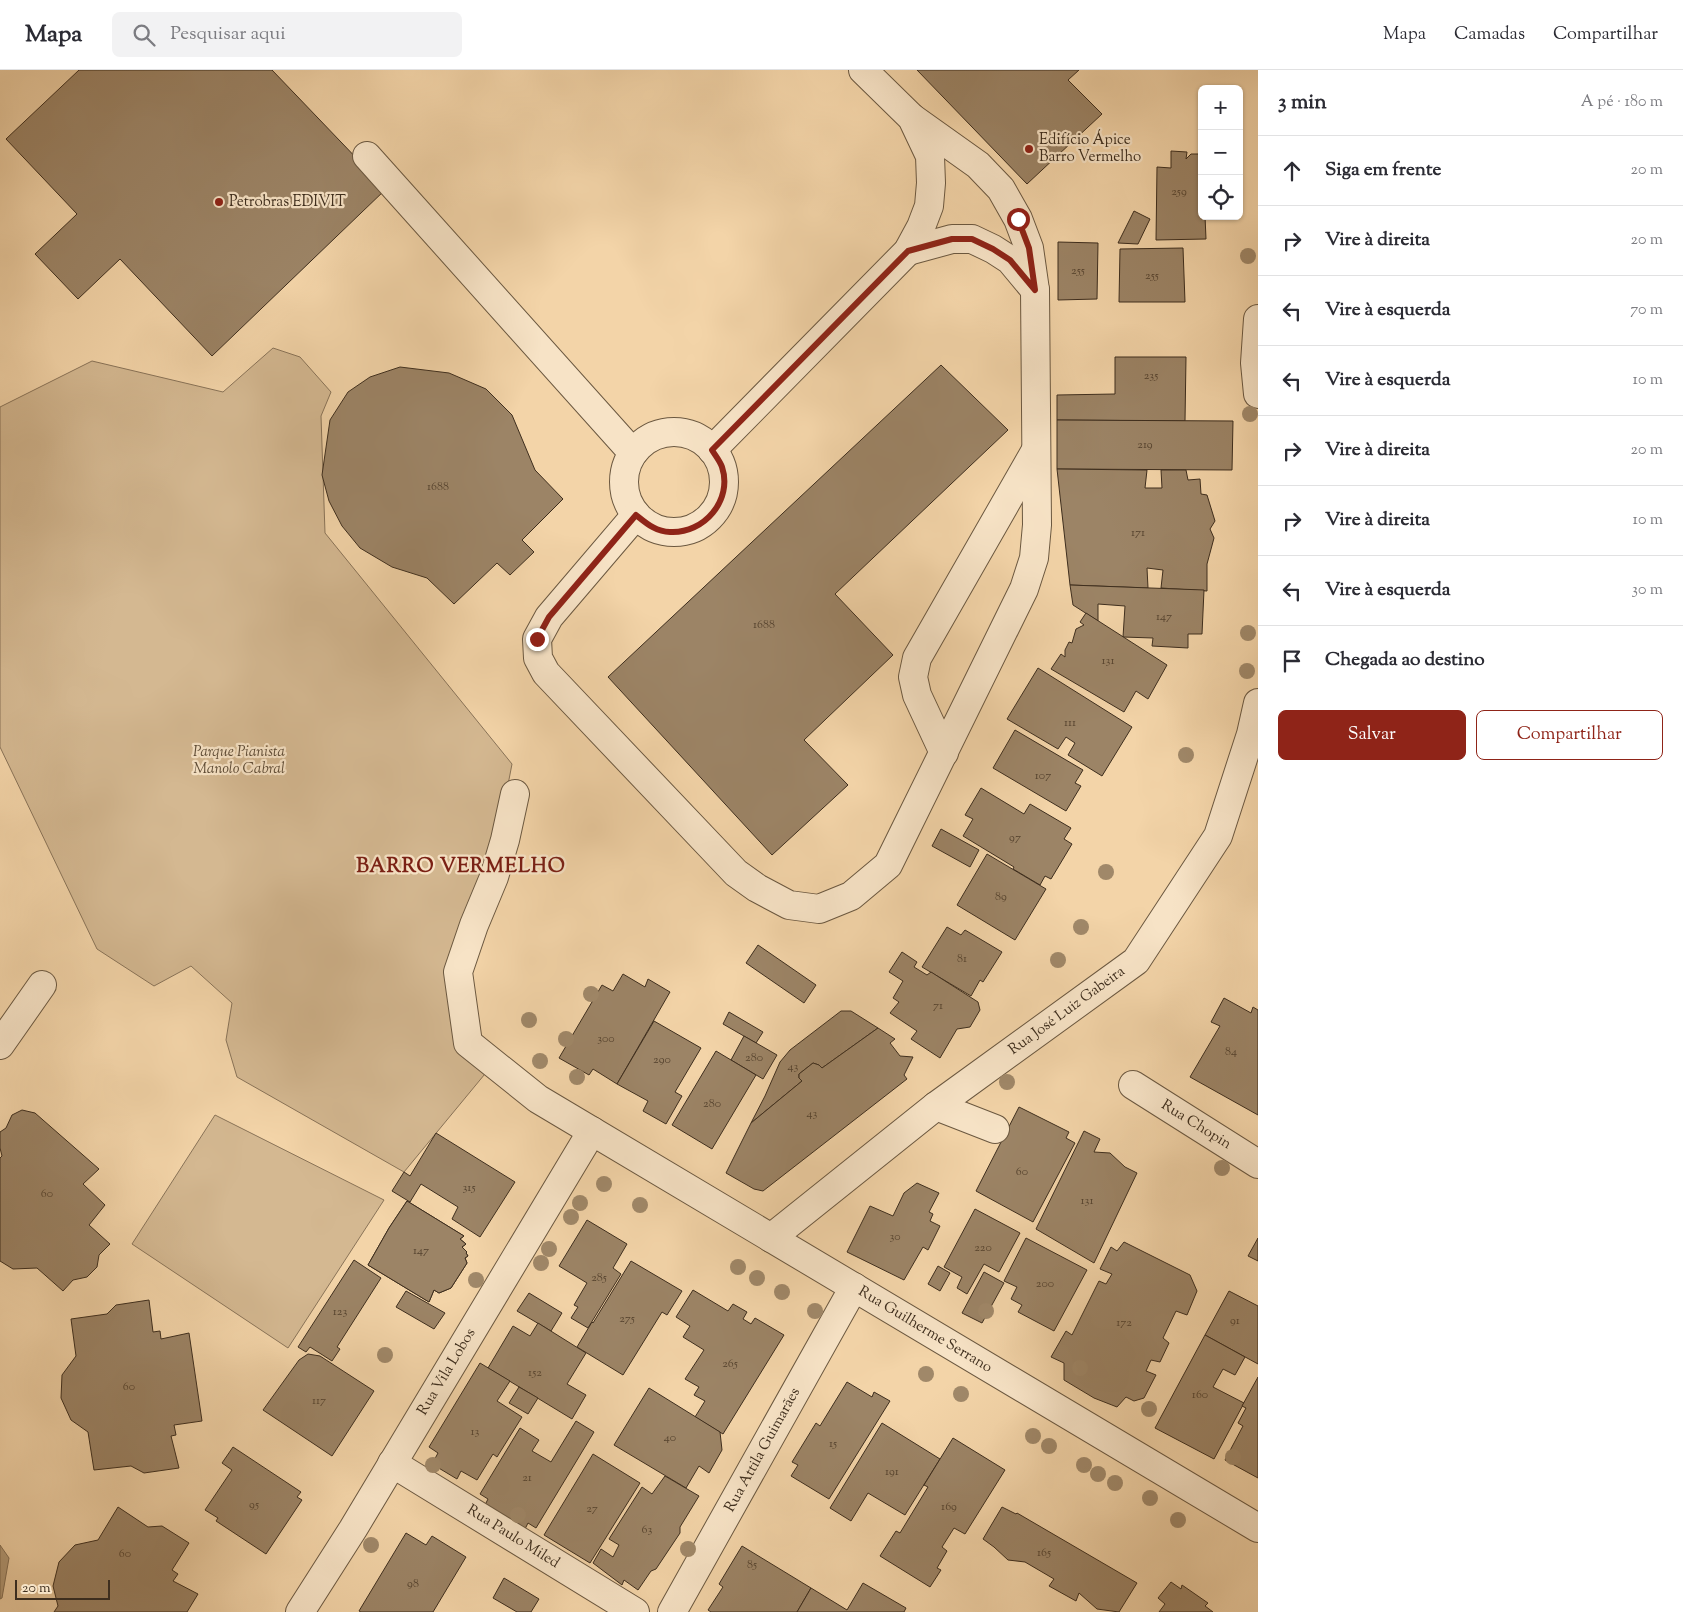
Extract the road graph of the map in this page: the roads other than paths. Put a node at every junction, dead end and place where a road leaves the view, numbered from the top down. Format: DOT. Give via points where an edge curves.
graph roads {
  1 [pos="864,70"];
  2 [pos="912,118"];
  3 [pos="367,156"];
  4 [pos="908,251"];
  5 [pos="1035,290"];
  6 [pos="1258,319"];
  7 [pos="1258,394"];
  8 [pos="1036,449"];
  9 [pos="712,450"];
  10 [pos="633,453"];
  11 [pos="636,515"];
  12 [pos="1258,703"];
  13 [pos="944,753"];
  14 [pos="516,794"];
  15 [pos="42,985"];
  16 [pos="0,1045"];
  17 [pos="1133,1086"];
  18 [pos="936,1106"];
  19 [pos="995,1130"];
  20 [pos="592,1131"];
  21 [pos="1258,1164"];
  22 [pos="771,1238"];
  23 [pos="854,1287"];
  24 [pos="392,1463"];
  25 [pos="1258,1528"];
  26 [pos="300,1612"];
  27 [pos="635,1612"];
  28 [pos="672,1612"];
  1 -- 2 [label="street"];
  2 -- 4 [label="street" via="930,156 932,183 929,206"];
  2 -- 5 [label="street" via="978,165 1001,189 1029,248"];
  3 -- 10 [label="street"];
  4 -- 5 [label="street" via="952,239 972,239 1010,260"];
  4 -- 9 [label="street"];
  5 -- 8 [label="street"];
  6 -- 7 [label="street" via="1255,363"];
  8 -- 13 [label="street" via="1034,558 1024,589"];
  8 -- 13 [label="street" via="917,658 912,677"];
  9 -- 10 [label="street" via="694,436 672,432 650,438"];
  9 -- 11 [label="street" via="722,467 724,486 719,505 707,520 689,530 670,532 651,527"];
  10 -- 11 [label="street" via="626,468 624,485 627,501"];
  11 -- 13 [label="street" via="549,617 537,639 538,658 546,673 736,873 789,905 819,909 851,896 888,865"];
  12 -- 18 [label="street, Rua José Luiz Gabeira" via="1252,734 1218,836 1136,961"];
  14 -- 20 [label="street, Rua Guilherme Serrano" via="494,877 458,972 468,1043 538,1100"];
  15 -- 16 [label="street"];
  17 -- 21 [label="street, Rua Chopin"];
  18 -- 19 [label="street"];
  18 -- 22 [label="street, Rua José Luiz Gabeira"];
  20 -- 22 [label="street, Rua Guilherme Serrano"];
  20 -- 24 [label="street, Rua Vila Lobos"];
  22 -- 23 [label="street, Rua Guilherme Serrano"];
  23 -- 25 [label="street, Rua Guilherme Serrano"];
  23 -- 28 [label="street, Rua Attila Guimarães"];
  24 -- 26 [label="street, Rua Vila Lobos"];
  24 -- 27 [label="street, Rua Paulo Miled"];
}
